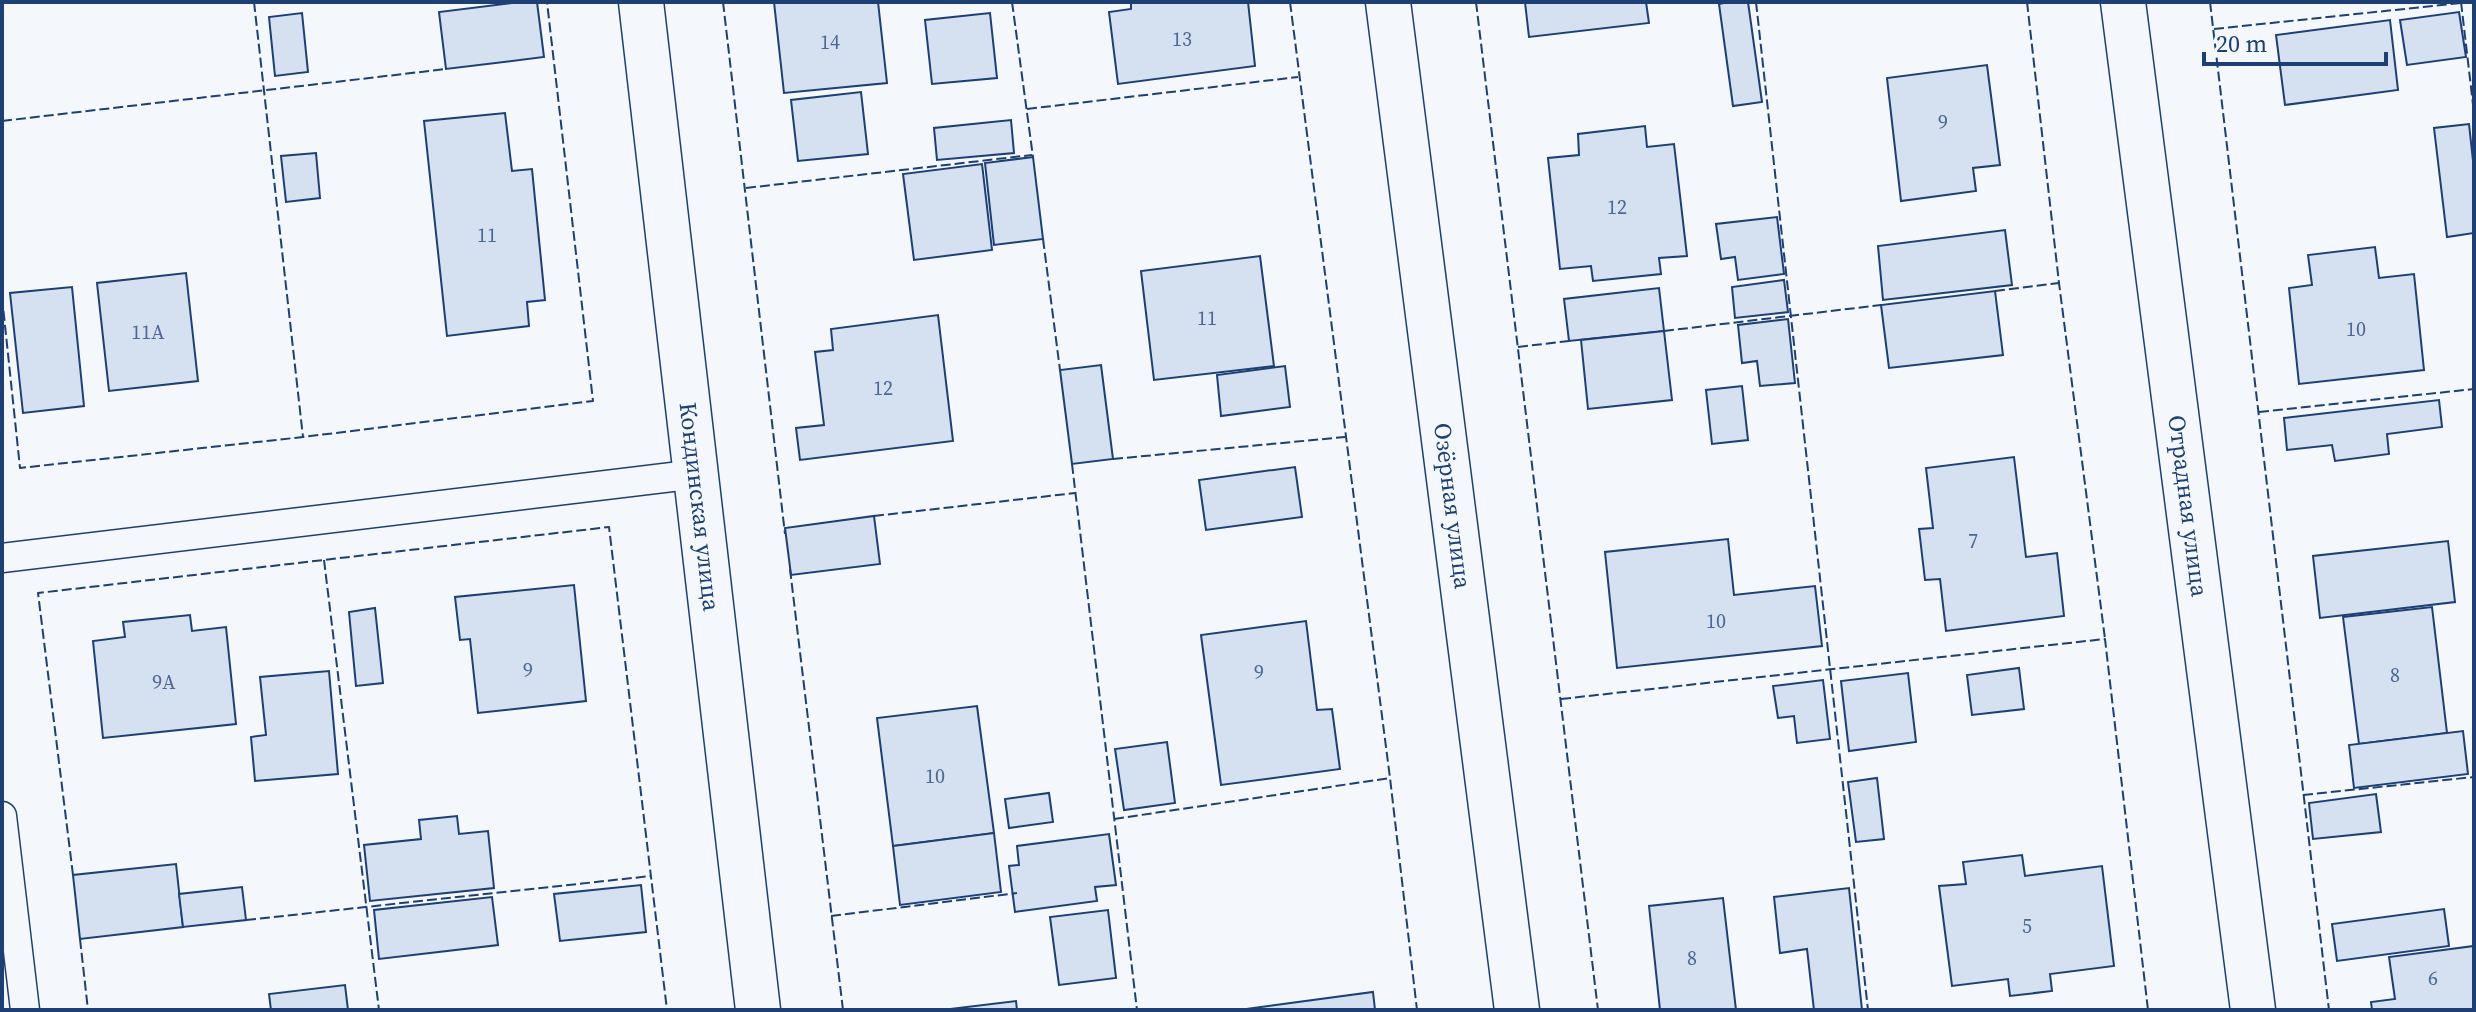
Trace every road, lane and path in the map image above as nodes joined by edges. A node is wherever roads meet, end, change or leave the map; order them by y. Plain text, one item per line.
1 (641, 2) edge
2 (1388, 2) edge
3 (2123, 2) edge
4 (697, 474) junction
5 (2, 558) edge
6 (2, 816) edge
7 (25, 1010) edge
8 (758, 1010) edge
9 (1517, 1010) edge
10 (2253, 1010) edge

1 - 4 street, Кондинская улица
2 - 9 street, Озёрная улица
3 - 10 street, Отрадная улица
4 - 5 lane
4 - 8 street, Кондинская улица
6 - 7 lane

